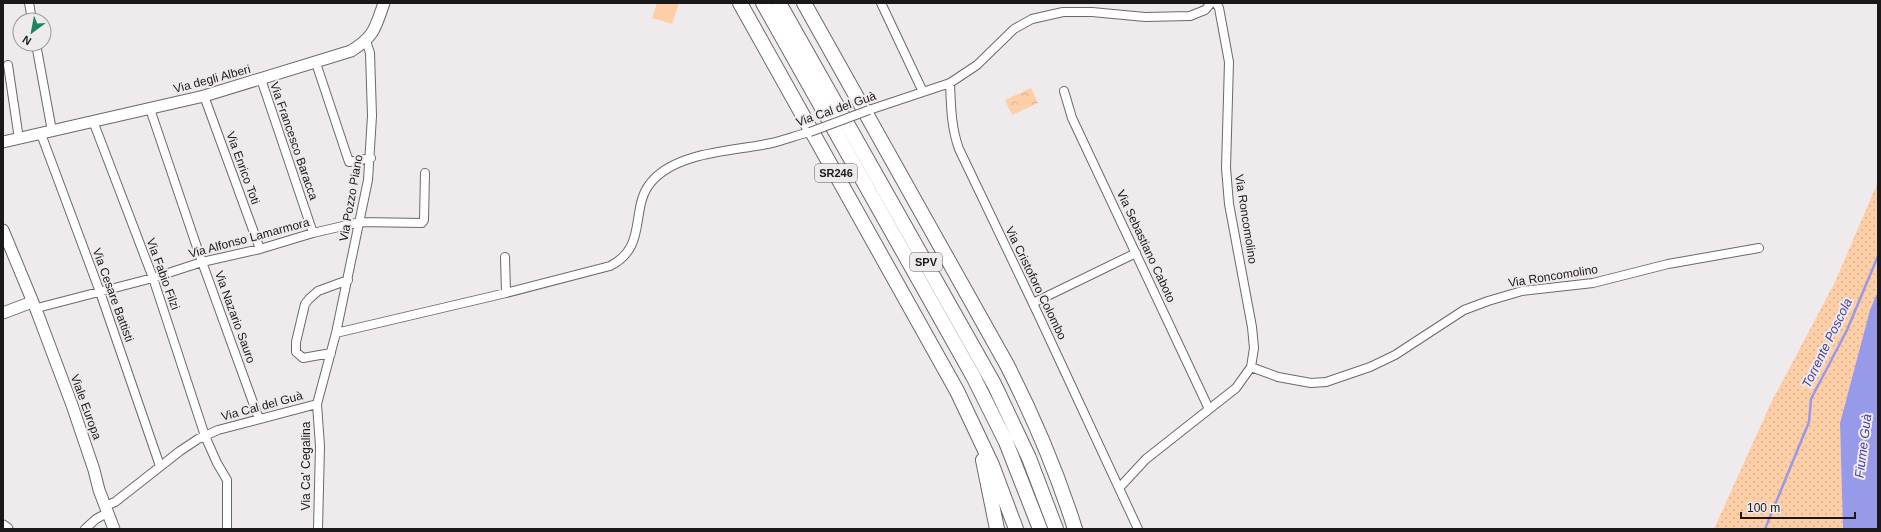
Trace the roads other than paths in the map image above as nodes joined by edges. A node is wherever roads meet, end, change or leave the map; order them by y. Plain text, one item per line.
1 (384, 3) edge
2 (740, 3) edge
3 (763, 3) edge
4 (779, 3) edge
5 (804, 3) edge
6 (881, 3) edge
7 (1212, 3) edge
8 (1216, 3) edge
9 (366, 41) junction
10 (37, 52) edge
11 (316, 63) junction
12 (8, 65) dead end
13 (261, 79) junction
14 (950, 83) junction
15 (1064, 91) dead end
16 (923, 92) junction
17 (204, 96) junction
18 (150, 109) junction
19 (92, 121) junction
20 (52, 131) junction
21 (41, 134) junction
22 (19, 139) junction
23 (3, 142) edge
24 (371, 158) junction
25 (426, 174) dead end
26 (360, 222) junction
27 (3, 230) edge
28 (313, 233) junction
29 (1759, 248) dead end
30 (260, 249) junction
31 (1136, 253) junction
32 (505, 257) dead end
33 (202, 262) junction
34 (153, 278) junction
35 (348, 280) junction
36 (100, 292) junction
37 (506, 293) junction
38 (1033, 303) junction
39 (35, 305) junction
40 (3, 313) edge
41 (336, 333) junction
42 (931, 343) junction
43 (331, 353) junction
44 (1251, 366) junction
45 (317, 404) junction
46 (1028, 407) junction
47 (1209, 409) junction
48 (259, 419) junction
49 (205, 436) junction
50 (160, 466) junction
51 (1120, 487) junction
52 (109, 508) junction
53 (3, 526) edge
54 (7, 529) edge
55 (85, 529) edge
56 (115, 529) edge
57 (227, 529) edge
58 (318, 529) edge
59 (997, 529) edge
60 (1016, 529) edge
61 (1040, 529) edge
62 (1056, 529) edge
63 (1075, 529) edge
64 (1082, 529) edge
65 (1138, 529) edge

1 - 9 street, Via degli Alberi
2 - 42 highway, SR246
3 - 61 highway, SPV
4 - 62 highway, SPV
5 - 46 highway
6 - 16 street
7 - 14 street, Via Cal del Guà
8 - 44 street, Via Roncomolino
9 - 11 street, Via degli Alberi
9 - 24 street, Via Pozzo Piano
10 - 20 street
11 - 13 street, Via degli Alberi
11 - 24 street
12 - 22 street
13 - 17 street, Via degli Alberi
13 - 28 street, Via Francesco Baracca
14 - 16 street, Via Cal del Guà
14 - 38 street, Via Cristoforo Colombo
15 - 31 street, Via Sebastiano Caboto
16 - 37 street, Via Cal del Guà, bridge
17 - 18 street, Via degli Alberi
17 - 30 street, Via Enrico Toti
18 - 19 street, Via degli Alberi
18 - 33 street, Via Nazario Sauro
19 - 20 street, Via degli Alberi
19 - 34 street, Via Fabio Filzi
20 - 21 street, Via degli Alberi
21 - 22 street, Via degli Alberi
21 - 36 street, Via Cesare Battisti
22 - 23 street, Via degli Alberi
24 - 26 street, Via Pozzo Piano
25 - 26 street, Via Alfonso Lamarmora
26 - 28 street, Via Alfonso Lamarmora
26 - 35 street, Via Pozzo Piano
27 - 39 street, Viale Europa
28 - 30 street, Via Alfonso Lamarmora
29 - 44 street, Via Roncomolino
30 - 33 street, Via Alfonso Lamarmora
31 - 38 street
31 - 47 street, Via Sebastiano Caboto
32 - 37 street
33 - 34 street, Via Alfonso Lamarmora
33 - 48 street, Via Nazario Sauro
34 - 36 street, Via Alfonso Lamarmora
34 - 49 street, Via Fabio Filzi
35 - 41 street, Via Pozzo Piano
35 - 43 street
36 - 39 street, Via Alfonso Lamarmora
36 - 50 street, Via Cesare Battisti
37 - 41 street, Via Cal del Guà
38 - 51 street, Via Cristoforo Colombo
39 - 40 street
39 - 52 street, Viale Europa
41 - 43 street, Via Cal del Guà
42 - 59 highway
42 - 60 highway, SR246
43 - 45 street, Via Cal del Guà
44 - 47 street, Via Roncomolino
45 - 48 street, Via Cal del Guà
45 - 58 street, Via Ca' Cegalina
46 - 63 highway
46 - 64 highway
47 - 51 street, Via Roncomolino
48 - 49 street, Via Cal del Guà
49 - 50 street, Via Cal del Guà
49 - 57 street, Via Fabio Filzi
50 - 52 street, Via Cal del Guà
51 - 65 street, Via Cristoforo Colombo
52 - 55 street, Via Cal del Guà
52 - 56 street, Viale Europa
53 - 54 street

